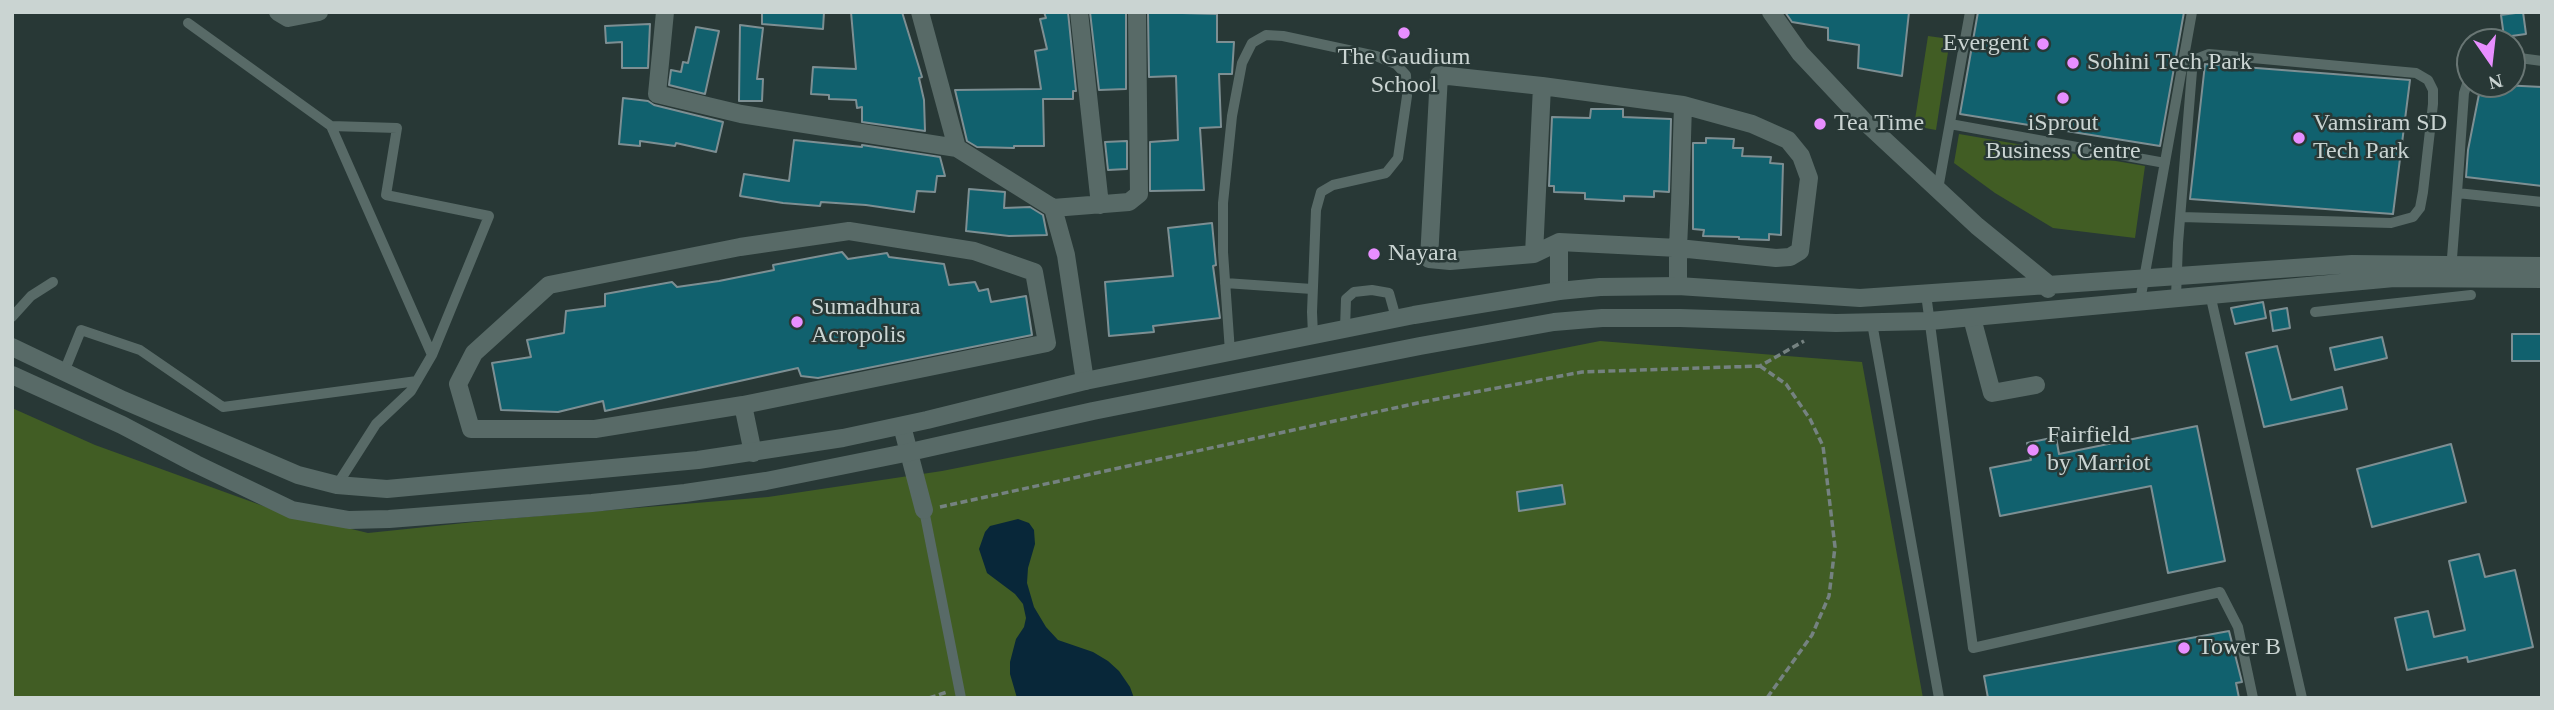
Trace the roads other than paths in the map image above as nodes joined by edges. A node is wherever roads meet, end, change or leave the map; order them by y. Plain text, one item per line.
1 (278, 12) edge
2 (319, 12) edge
3 (665, 12) edge
4 (920, 12) edge
5 (1079, 12) edge
6 (1137, 12) edge
7 (1771, 12) edge
8 (1970, 12) edge
9 (2192, 12) edge
10 (188, 23) dead end
11 (1542, 86) junction
12 (2464, 98) edge
13 (1683, 105) junction
14 (1950, 124) junction
15 (331, 126) junction
16 (957, 148) junction
17 (2165, 163) junction
18 (1938, 190) junction
19 (2457, 193) junction
20 (2542, 202) edge
21 (1100, 205) junction
22 (1054, 208) junction
23 (2181, 217) junction
24 (1559, 242) junction
25 (1678, 248) junction
26 (1534, 254) junction
27 (2542, 266) edge
28 (2451, 272) junction
29 (2177, 276) junction
30 (2144, 278) junction
31 (2542, 279) edge
32 (2380, 280) junction
33 (53, 282) dead end
34 (1225, 283) junction
35 (2048, 284) junction
36 (1678, 286) junction
37 (1312, 289) junction
38 (1559, 291) junction
39 (1926, 294) junction
40 (2210, 294) junction
41 (2471, 295) dead end
42 (2176, 297) junction
43 (2140, 300) junction
44 (2385, 304) junction
45 (2050, 310) junction
46 (2315, 312) dead end
47 (12, 317) edge
48 (1396, 318) junction
49 (1972, 318) junction
50 (1930, 321) junction
51 (1872, 323) junction
52 (1345, 329) junction
53 (1313, 335) junction
54 (12, 347) edge
55 (1230, 352) junction
56 (432, 355) junction
57 (64, 372) junction
58 (12, 375) edge
59 (417, 381) junction
60 (1085, 381) junction
61 (2036, 385) dead end
62 (54, 394) junction
63 (743, 405) junction
64 (902, 425) junction
65 (910, 452) junction
66 (753, 453) junction
67 (337, 485) junction
68 (924, 510) joint
69 (961, 698) edge
70 (1939, 698) edge
71 (2253, 698) edge
72 (2302, 698) edge

1 - 2 main road
3 - 16 main road
4 - 16 main road
5 - 21 main road
6 - 21 main road
7 - 18 main road
8 - 14 lane
9 - 17 lane
10 - 15 lane
11 - 13 main road
11 - 26 main road
11 - 26 main road
12 - 19 lane
13 - 25 main road
13 - 25 main road
14 - 17 lane
14 - 18 lane
15 - 56 lane
15 - 56 lane
16 - 22 main road
17 - 30 lane
18 - 35 main road
19 - 20 lane
19 - 28 lane
21 - 22 main road
22 - 60 main road
23 - 23 lane
23 - 29 lane
24 - 25 main road
24 - 26 main road
24 - 38 main road
25 - 36 main road
27 - 28 main road
28 - 29 main road
28 - 31 main road
28 - 32 main road
29 - 30 main road
29 - 42 lane
30 - 35 main road
30 - 43 lane
32 - 40 main road
32 - 44 lane
33 - 47 lane
34 - 37 lane
34 - 37 lane
34 - 55 lane
35 - 39 main road
35 - 45 main road
36 - 38 main road
36 - 39 main road
37 - 53 lane
38 - 48 main road
39 - 50 lane
40 - 42 main road
40 - 72 lane
41 - 44 lane
42 - 43 main road
43 - 45 main road
44 - 46 lane
45 - 49 main road
48 - 52 main road
48 - 52 lane
49 - 50 main road
49 - 61 main road
50 - 51 main road
50 - 71 lane
51 - 65 main road
51 - 70 lane
52 - 53 main road
53 - 55 main road
54 - 57 main road
55 - 60 main road
56 - 59 lane
57 - 59 lane
57 - 62 main road
57 - 67 main road
58 - 62 main road
59 - 67 lane
60 - 64 main road
62 - 65 main road
63 - 63 main road
63 - 66 main road
64 - 65 main road
64 - 66 main road
65 - 68 main road
66 - 67 main road
68 - 69 lane

